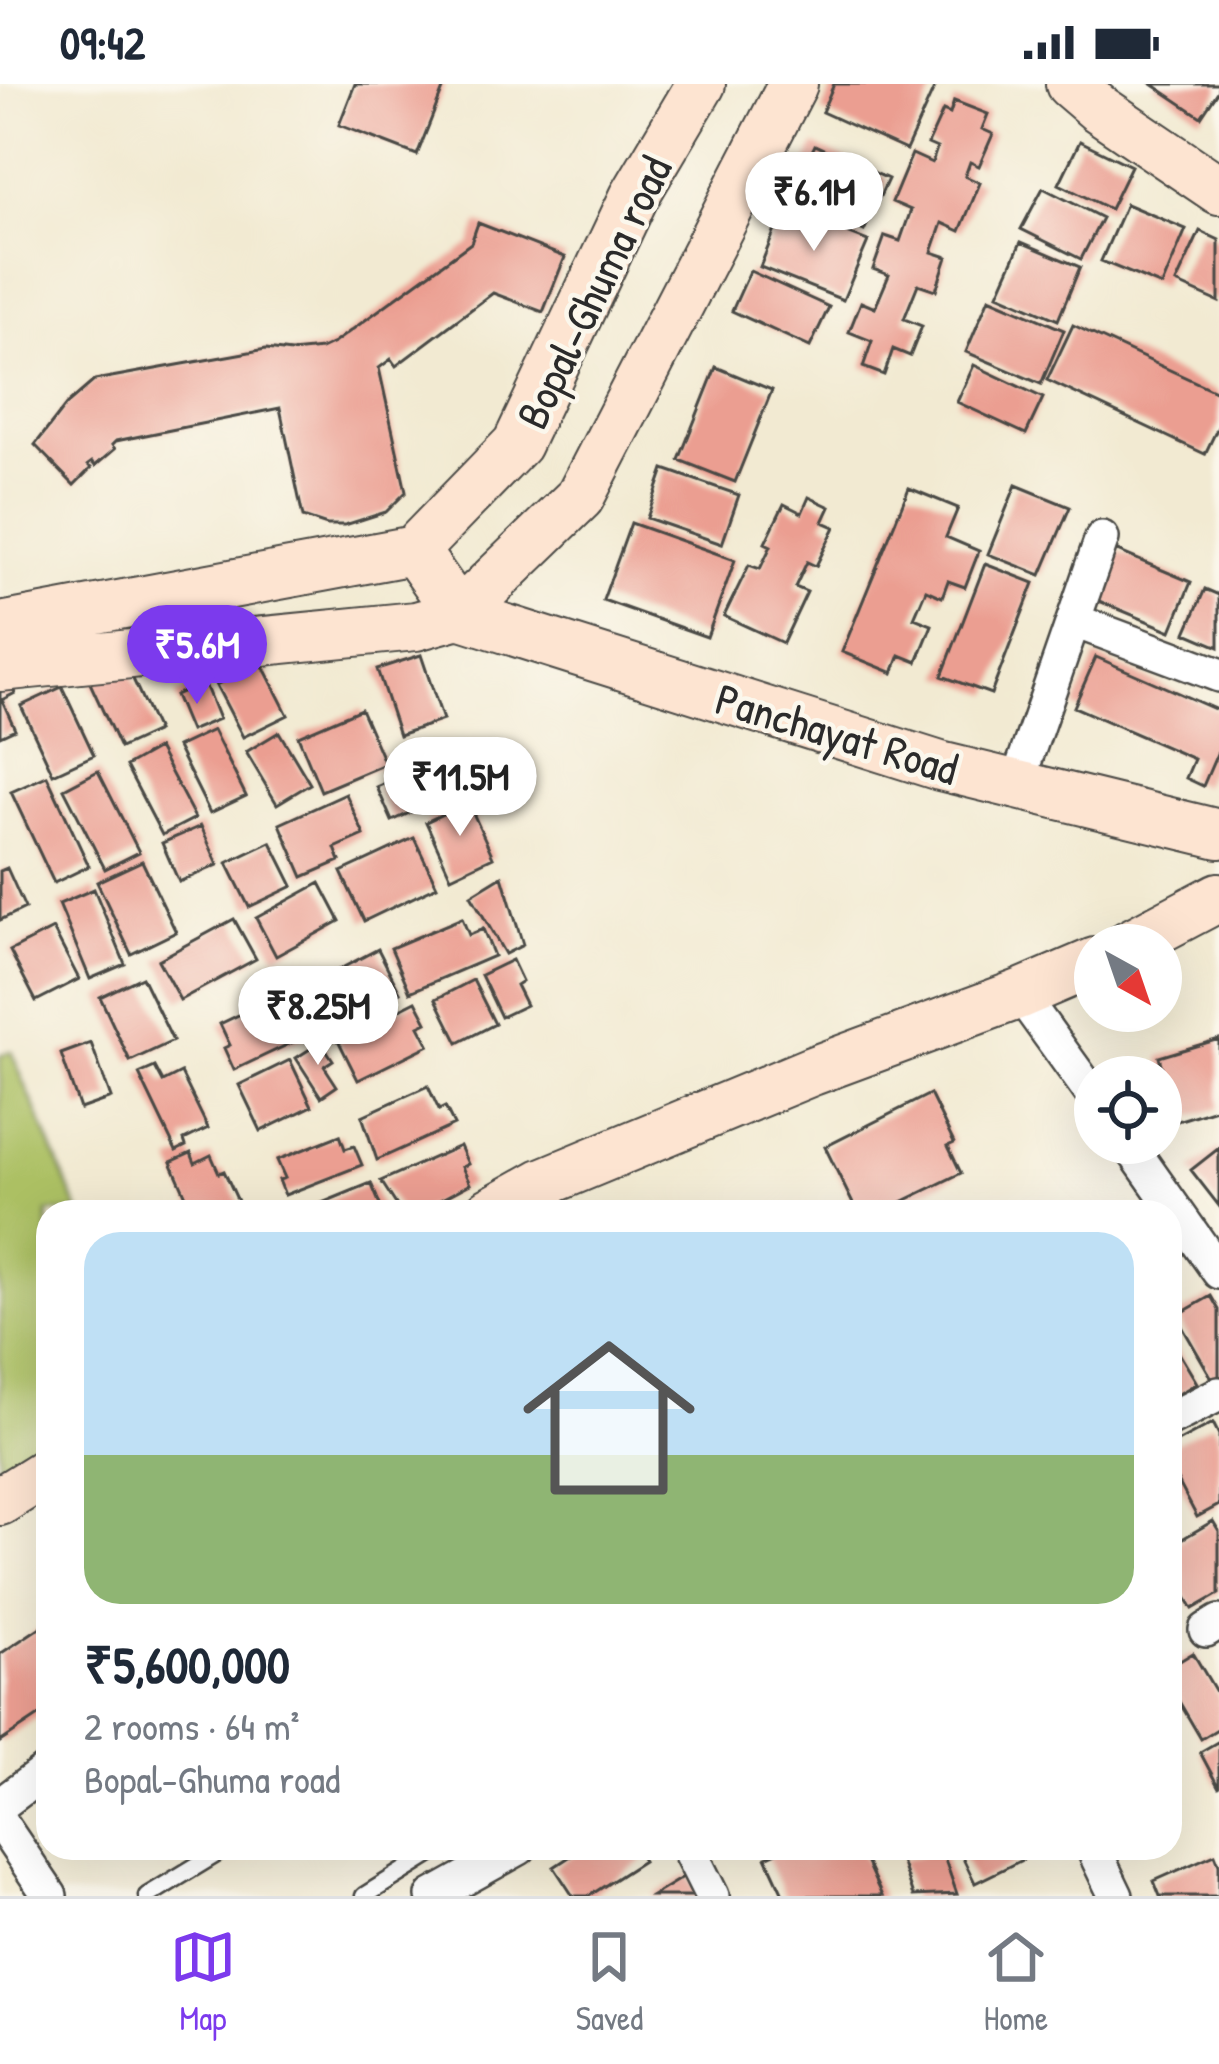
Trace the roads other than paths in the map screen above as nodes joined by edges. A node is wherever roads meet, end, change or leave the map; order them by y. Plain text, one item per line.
1 (701, 84) edge
2 (793, 84) edge
3 (1093, 92) edge
4 (1219, 190) edge
5 (1102, 538) dead end
6 (414, 550) junction
7 (459, 614) junction
8 (1076, 621) junction
9 (0, 627) edge
10 (0, 667) edge
11 (1219, 675) edge
12 (1016, 786) junction
13 (1219, 834) edge
14 (1219, 897) edge
15 (1168, 924) edge
16 (1074, 971) edge
17 (1020, 994) junction
18 (1074, 1069) edge
19 (1143, 1164) edge
20 (512, 1200) edge
21 (1168, 1200) edge
22 (1182, 1220) edge
23 (1219, 1272) edge
24 (1219, 1394) edge
25 (1182, 1413) edge
26 (36, 1478) edge
27 (0, 1501) edge
28 (36, 1778) edge
29 (0, 1804) edge
30 (0, 1822) edge
31 (206, 1860) edge
32 (422, 1860) edge
33 (497, 1860) edge
34 (694, 1860) edge
35 (1100, 1860) edge
36 (50, 1896) edge
37 (147, 1896) edge
38 (364, 1896) edge
39 (434, 1896) edge
40 (712, 1896) edge
41 (1116, 1896) edge

1 - 6 street, Bopal-Ghuma road
2 - 7 street
3 - 4 street
5 - 8 street
6 - 7 street
6 - 9 street
7 - 10 street
7 - 12 street, Panchayat Road
8 - 11 street
8 - 12 street
12 - 13 street, Panchayat Road
14 - 15 street
16 - 17 street
17 - 18 street
17 - 20 street
19 - 21 street
22 - 23 street
24 - 25 street
26 - 27 street
28 - 29 street
30 - 36 street
31 - 37 lane
32 - 38 lane
33 - 39 street
34 - 40 street
35 - 41 street

